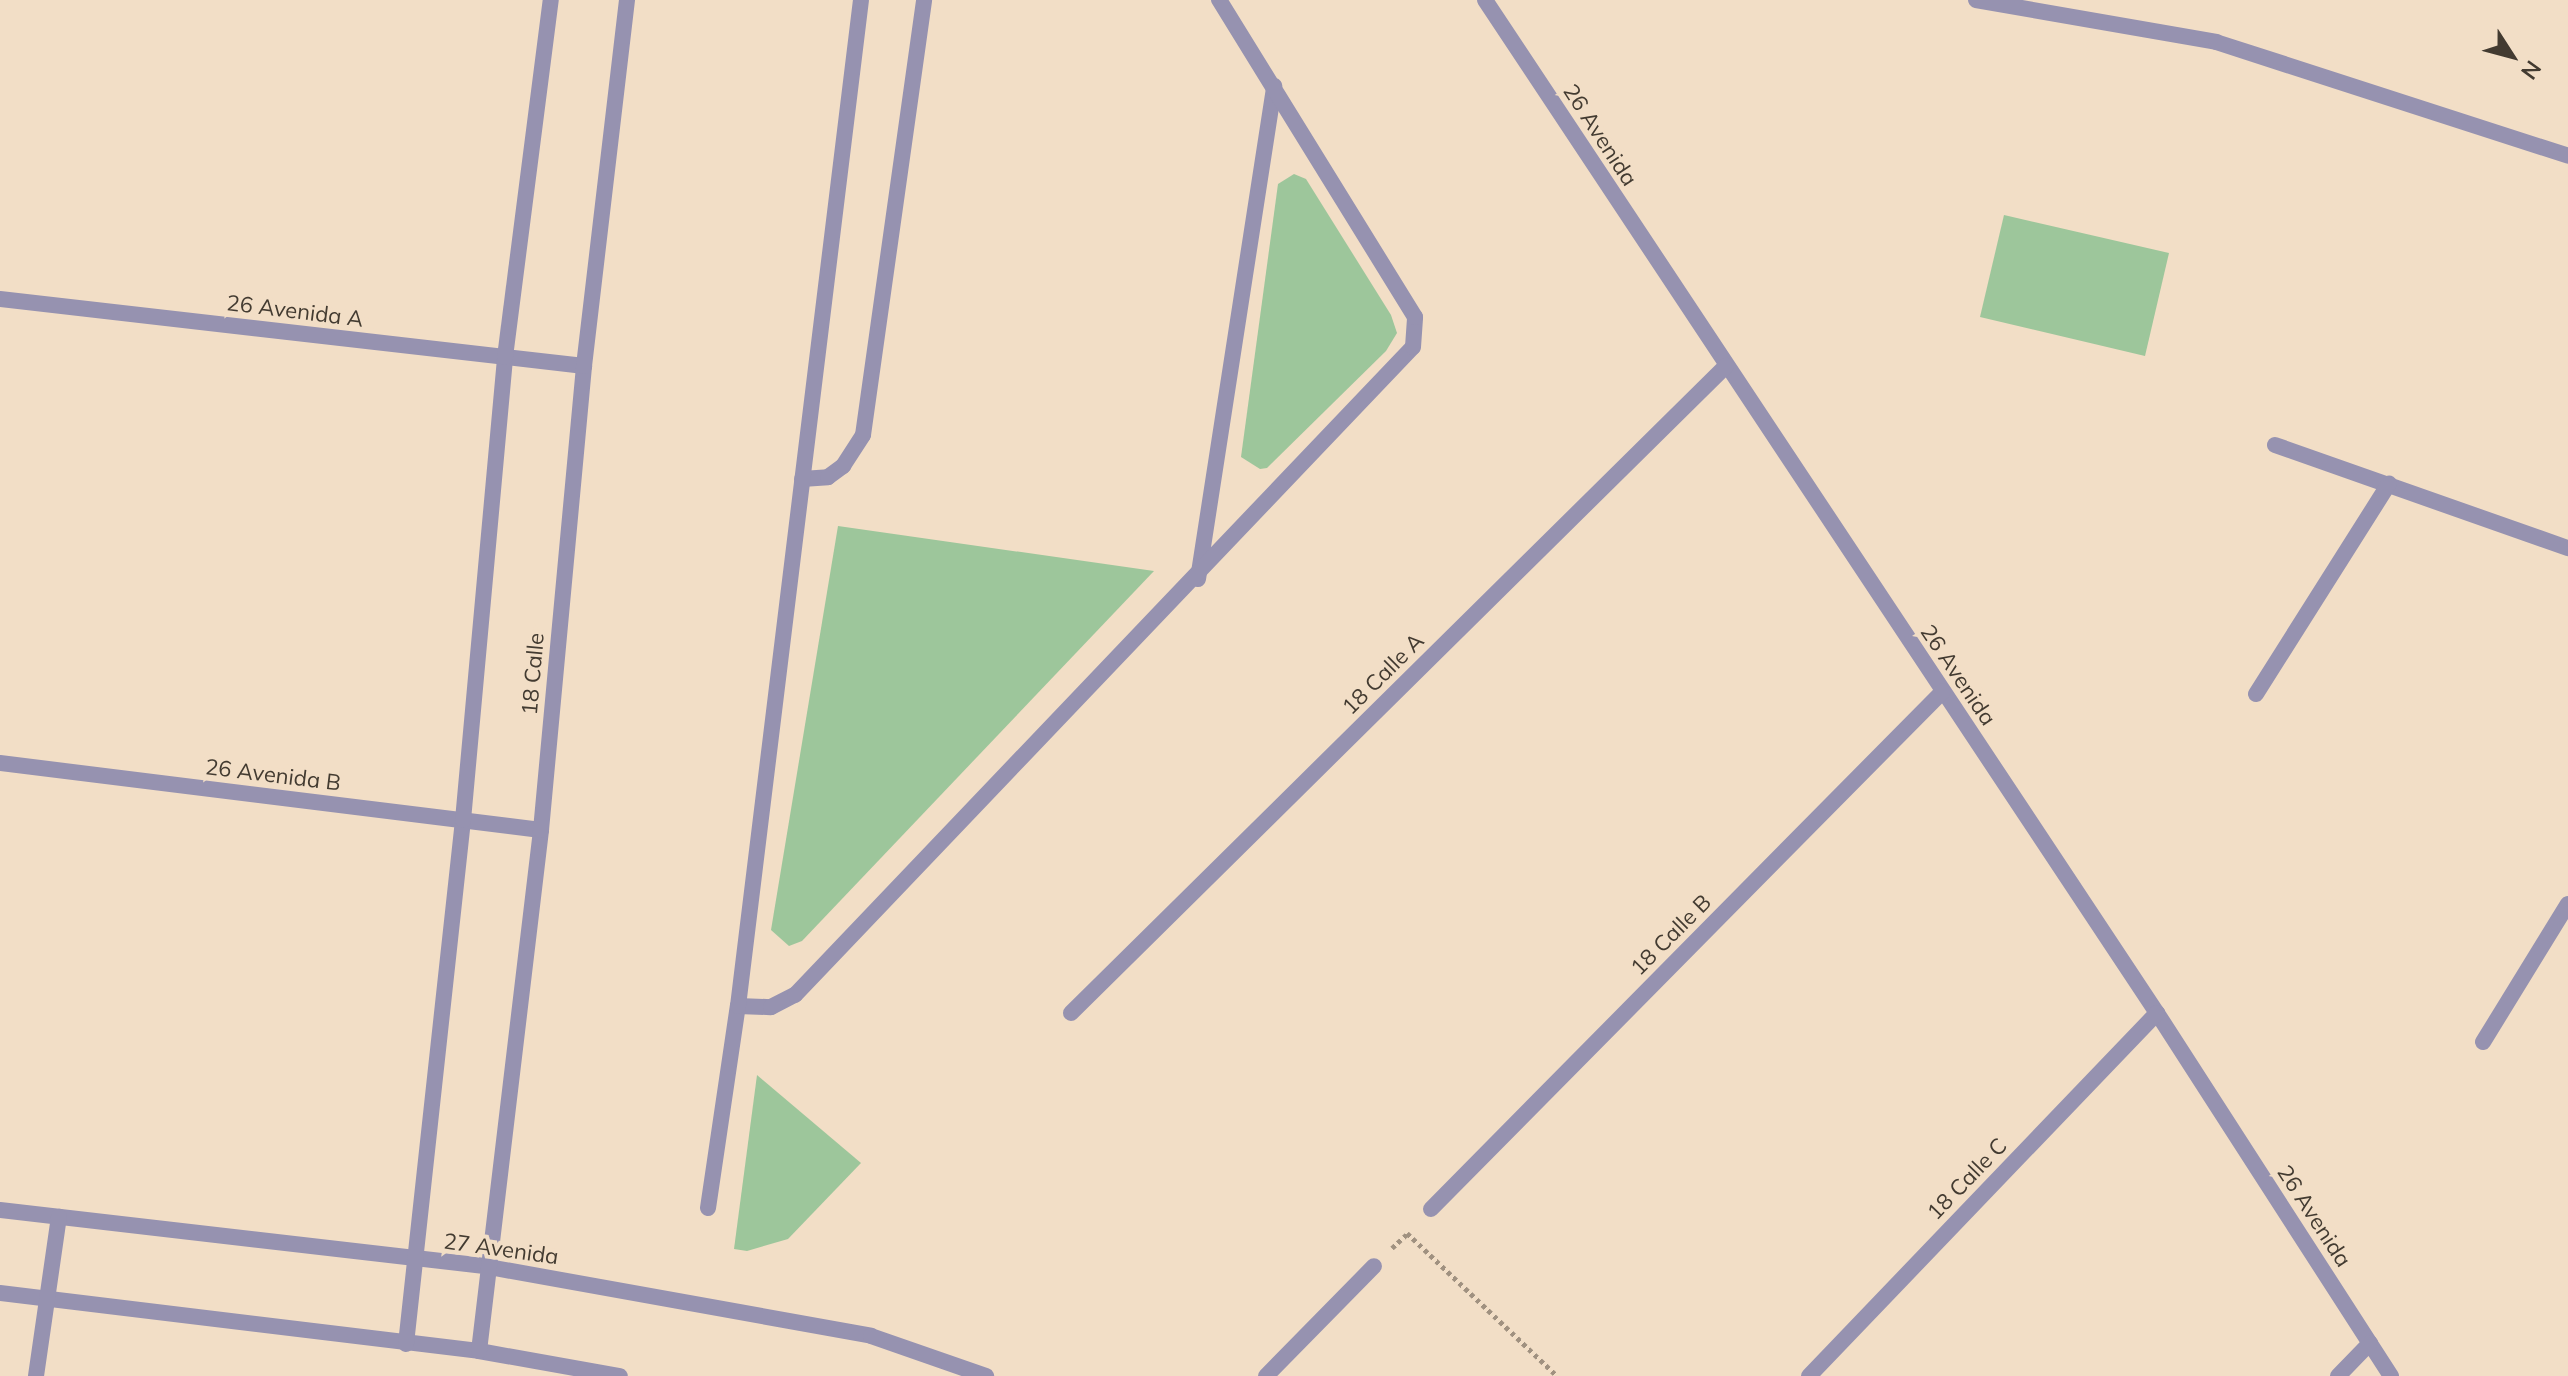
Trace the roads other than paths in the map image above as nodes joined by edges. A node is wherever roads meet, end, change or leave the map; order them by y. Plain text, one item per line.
1 (551, 0) edge
2 (627, 0) edge
3 (861, 0) edge
4 (924, 0) edge
5 (1219, 0) edge
6 (1485, 0) edge
7 (1976, 0) edge
8 (1274, 86) junction
9 (2568, 156) edge
10 (0, 299) edge
11 (505, 357) junction
12 (584, 366) junction
13 (1726, 366) junction
14 (2275, 445) dead end
15 (802, 479) junction
16 (2389, 484) junction
17 (2568, 548) edge
18 (1198, 579) junction
19 (1943, 691) junction
20 (2256, 694) dead end
21 (0, 763) edge
22 (463, 820) junction
23 (541, 830) junction
24 (2568, 904) edge
25 (2561, 932) edge
26 (738, 1006) junction
27 (1071, 1013) dead end
28 (2157, 1013) junction
29 (2483, 1042) dead end
30 (708, 1208) dead end
31 (1431, 1209) road end
32 (0, 1210) edge
33 (59, 1217) junction
34 (415, 1260) junction
35 (1374, 1266) road end
36 (489, 1267) junction
37 (0, 1293) edge
38 (47, 1298) junction
39 (2370, 1343) junction
40 (406, 1344) junction
41 (479, 1351) junction
42 (36, 1376) edge
43 (620, 1376) edge
44 (986, 1376) edge
45 (1266, 1376) edge
46 (1809, 1376) edge
47 (2338, 1376) edge
48 (2391, 1376) edge

1 - 11 street
2 - 12 street, 18 Calle
3 - 15 street
4 - 15 street
5 - 8 street
6 - 13 street, 26 Avenida
7 - 9 street
8 - 18 street
8 - 18 street
10 - 11 street, 26 Avenida A
11 - 12 street, 26 Avenida A
11 - 22 street
12 - 23 street, 18 Calle
13 - 19 street, 26 Avenida
13 - 27 street, 18 Calle A
14 - 16 street
15 - 26 street
16 - 17 street
16 - 20 street
18 - 26 street
19 - 28 street, 26 Avenida
19 - 31 street, 18 Calle B
21 - 22 street, 26 Avenida B
22 - 23 street, 26 Avenida B
22 - 34 street
23 - 36 street, 18 Calle
24 - 25 street
25 - 29 street
26 - 30 street
28 - 39 street, 26 Avenida
28 - 46 street, 18 Calle C
32 - 33 street, 27 Avenida
33 - 34 street, 27 Avenida
33 - 38 street
34 - 36 street, 27 Avenida
34 - 40 street
35 - 45 street
36 - 41 street, 18 Calle
36 - 44 street, 27 Avenida
37 - 38 street
38 - 40 street
38 - 42 street
39 - 47 street
39 - 48 street, 26 Avenida
40 - 41 street
41 - 43 street

